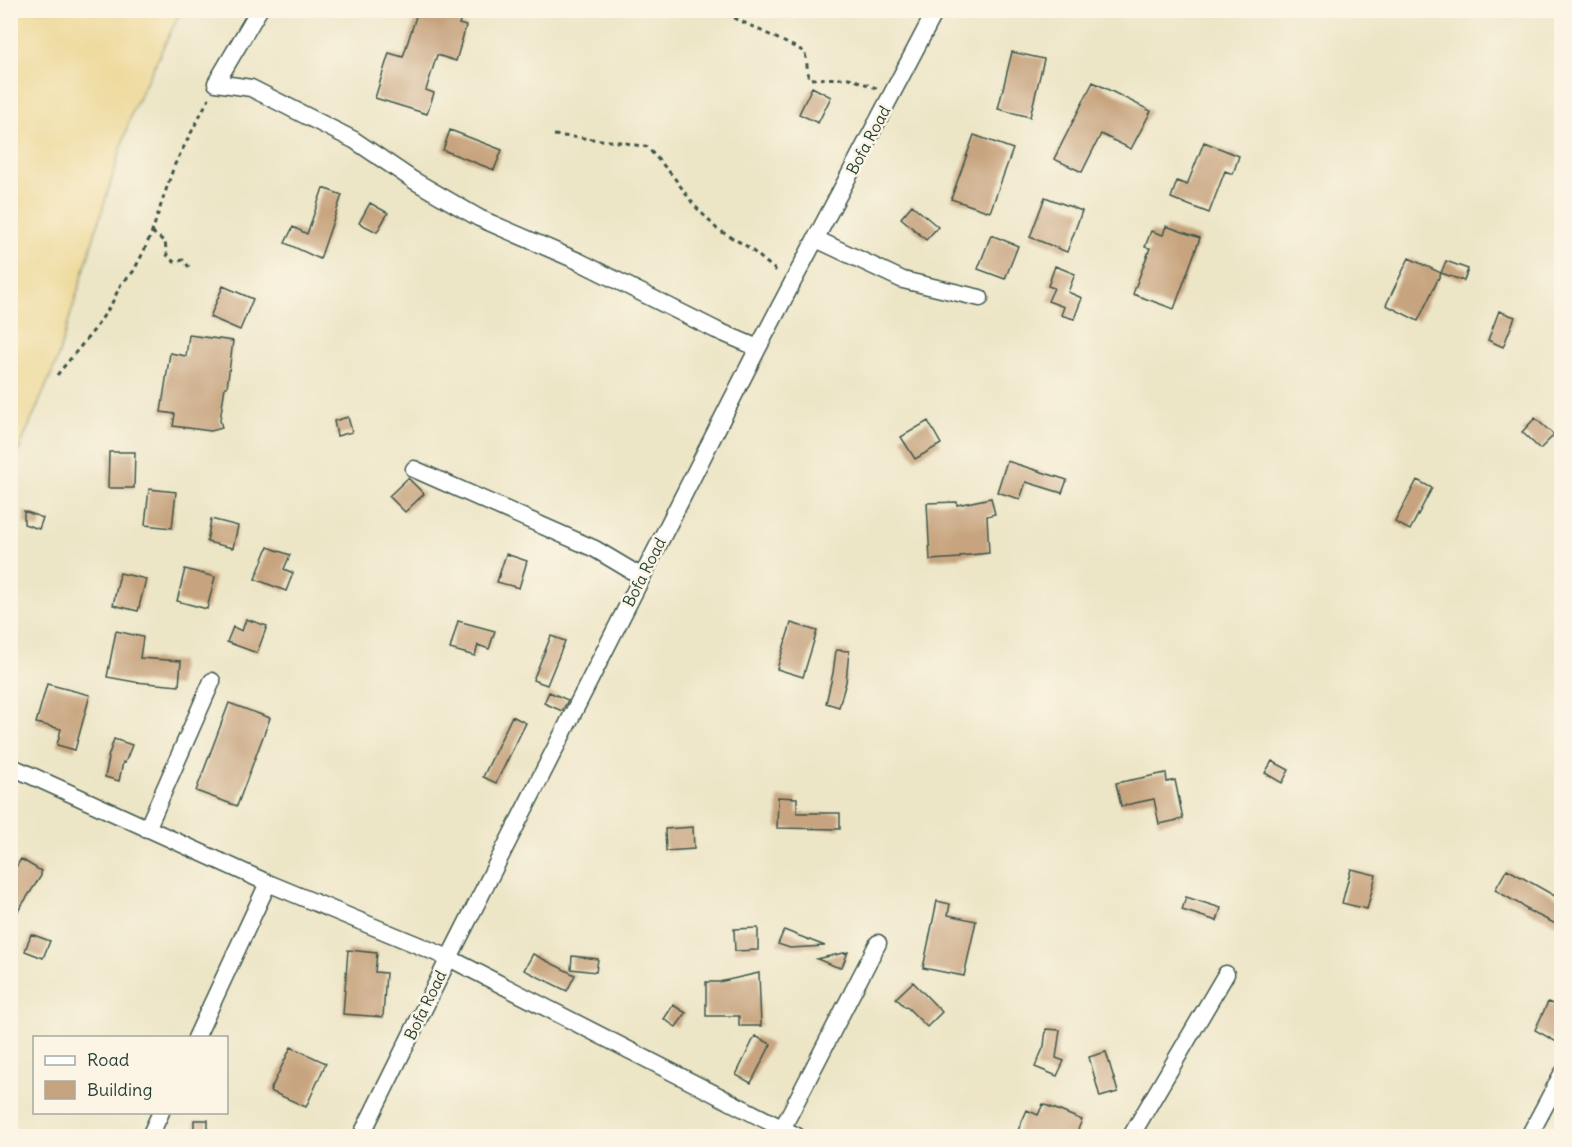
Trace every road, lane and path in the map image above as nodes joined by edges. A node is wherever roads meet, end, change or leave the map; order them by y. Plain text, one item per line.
1 (259, 10) edge
2 (718, 10) edge
3 (936, 10) edge
4 (216, 83) junction
5 (892, 94) junction
6 (554, 135) dead end
7 (152, 232) junction
8 (816, 238) junction
9 (189, 267) dead end
10 (792, 284) junction
11 (980, 298) dead end
12 (758, 348) junction
13 (57, 375) dead end
14 (414, 469) dead end
15 (642, 577) junction
16 (212, 681) dead end
17 (10, 766) edge
18 (147, 829) junction
19 (268, 883) junction
20 (878, 943) dead end
21 (449, 958) junction
22 (1226, 974) dead end
23 (197, 1036) edge
24 (1562, 1074) edge
25 (161, 1114) edge
26 (789, 1133) edge
27 (150, 1137) edge
28 (361, 1137) edge
29 (1131, 1137) edge
30 (1529, 1137) edge

1 - 4 street
2 - 5 path
3 - 5 street, Bofa Road
4 - 7 path
4 - 12 street
5 - 8 street, Bofa Road
6 - 10 path
7 - 9 path
7 - 13 path
8 - 10 street, Bofa Road
8 - 11 street
10 - 12 street, Bofa Road
12 - 15 street, Bofa Road
14 - 15 street
15 - 21 street, Bofa Road
16 - 18 street
17 - 18 street
18 - 19 street
19 - 21 street
19 - 23 street
20 - 26 street
21 - 26 street
21 - 28 street, Bofa Road
22 - 29 street
24 - 30 street
25 - 27 street

